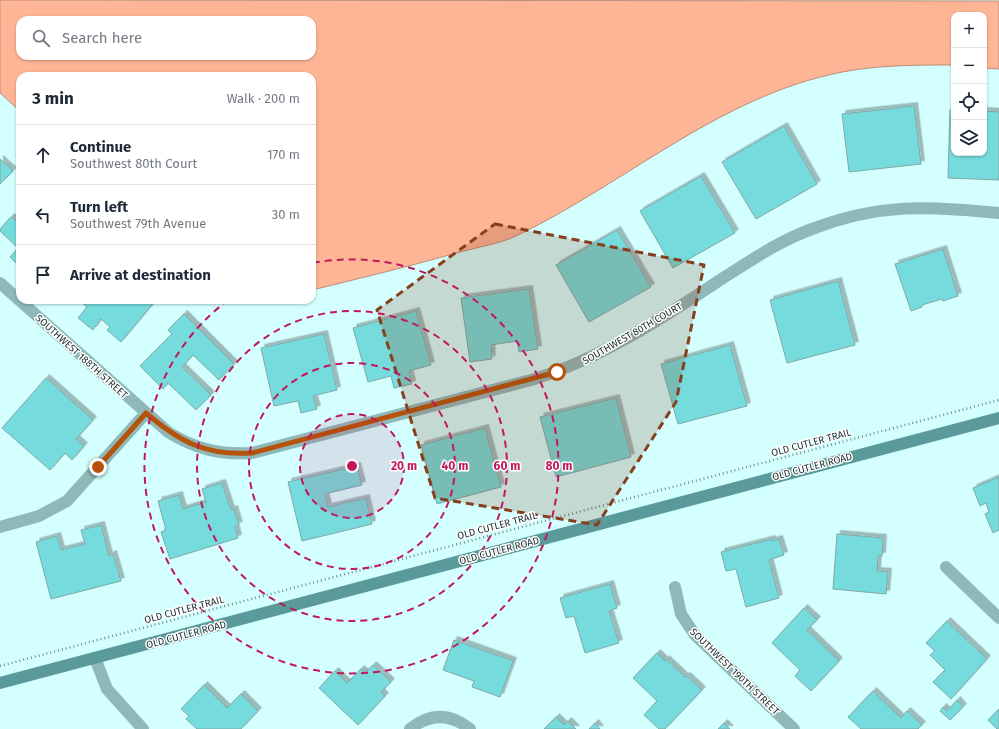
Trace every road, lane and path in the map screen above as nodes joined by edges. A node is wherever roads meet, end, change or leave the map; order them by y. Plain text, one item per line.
1 (999, 213) edge
2 (0, 283) edge
3 (16, 297) edge
4 (24, 304) edge
5 (999, 400) edge
6 (146, 413) junction
7 (999, 418) edge
8 (0, 527) edge
9 (946, 567) dead end
10 (675, 587) dead end
11 (999, 618) edge
12 (95, 658) junction
13 (0, 666) edge
14 (0, 684) edge
15 (144, 729) edge
16 (410, 729) edge
17 (470, 729) edge
18 (794, 729) edge

1 - 6 street, SOUTHWEST 80TH COURT
2 - 3 street, SOUTHWEST 188TH STREET
4 - 6 street, SOUTHWEST 188TH STREET
5 - 13 path, OLD CUTLER TRAIL
6 - 8 street
7 - 12 main road, OLD CUTLER ROAD
9 - 11 street
10 - 18 street, SOUTHWEST 190TH STREET
12 - 14 main road, OLD CUTLER ROAD
12 - 15 street
16 - 17 street

